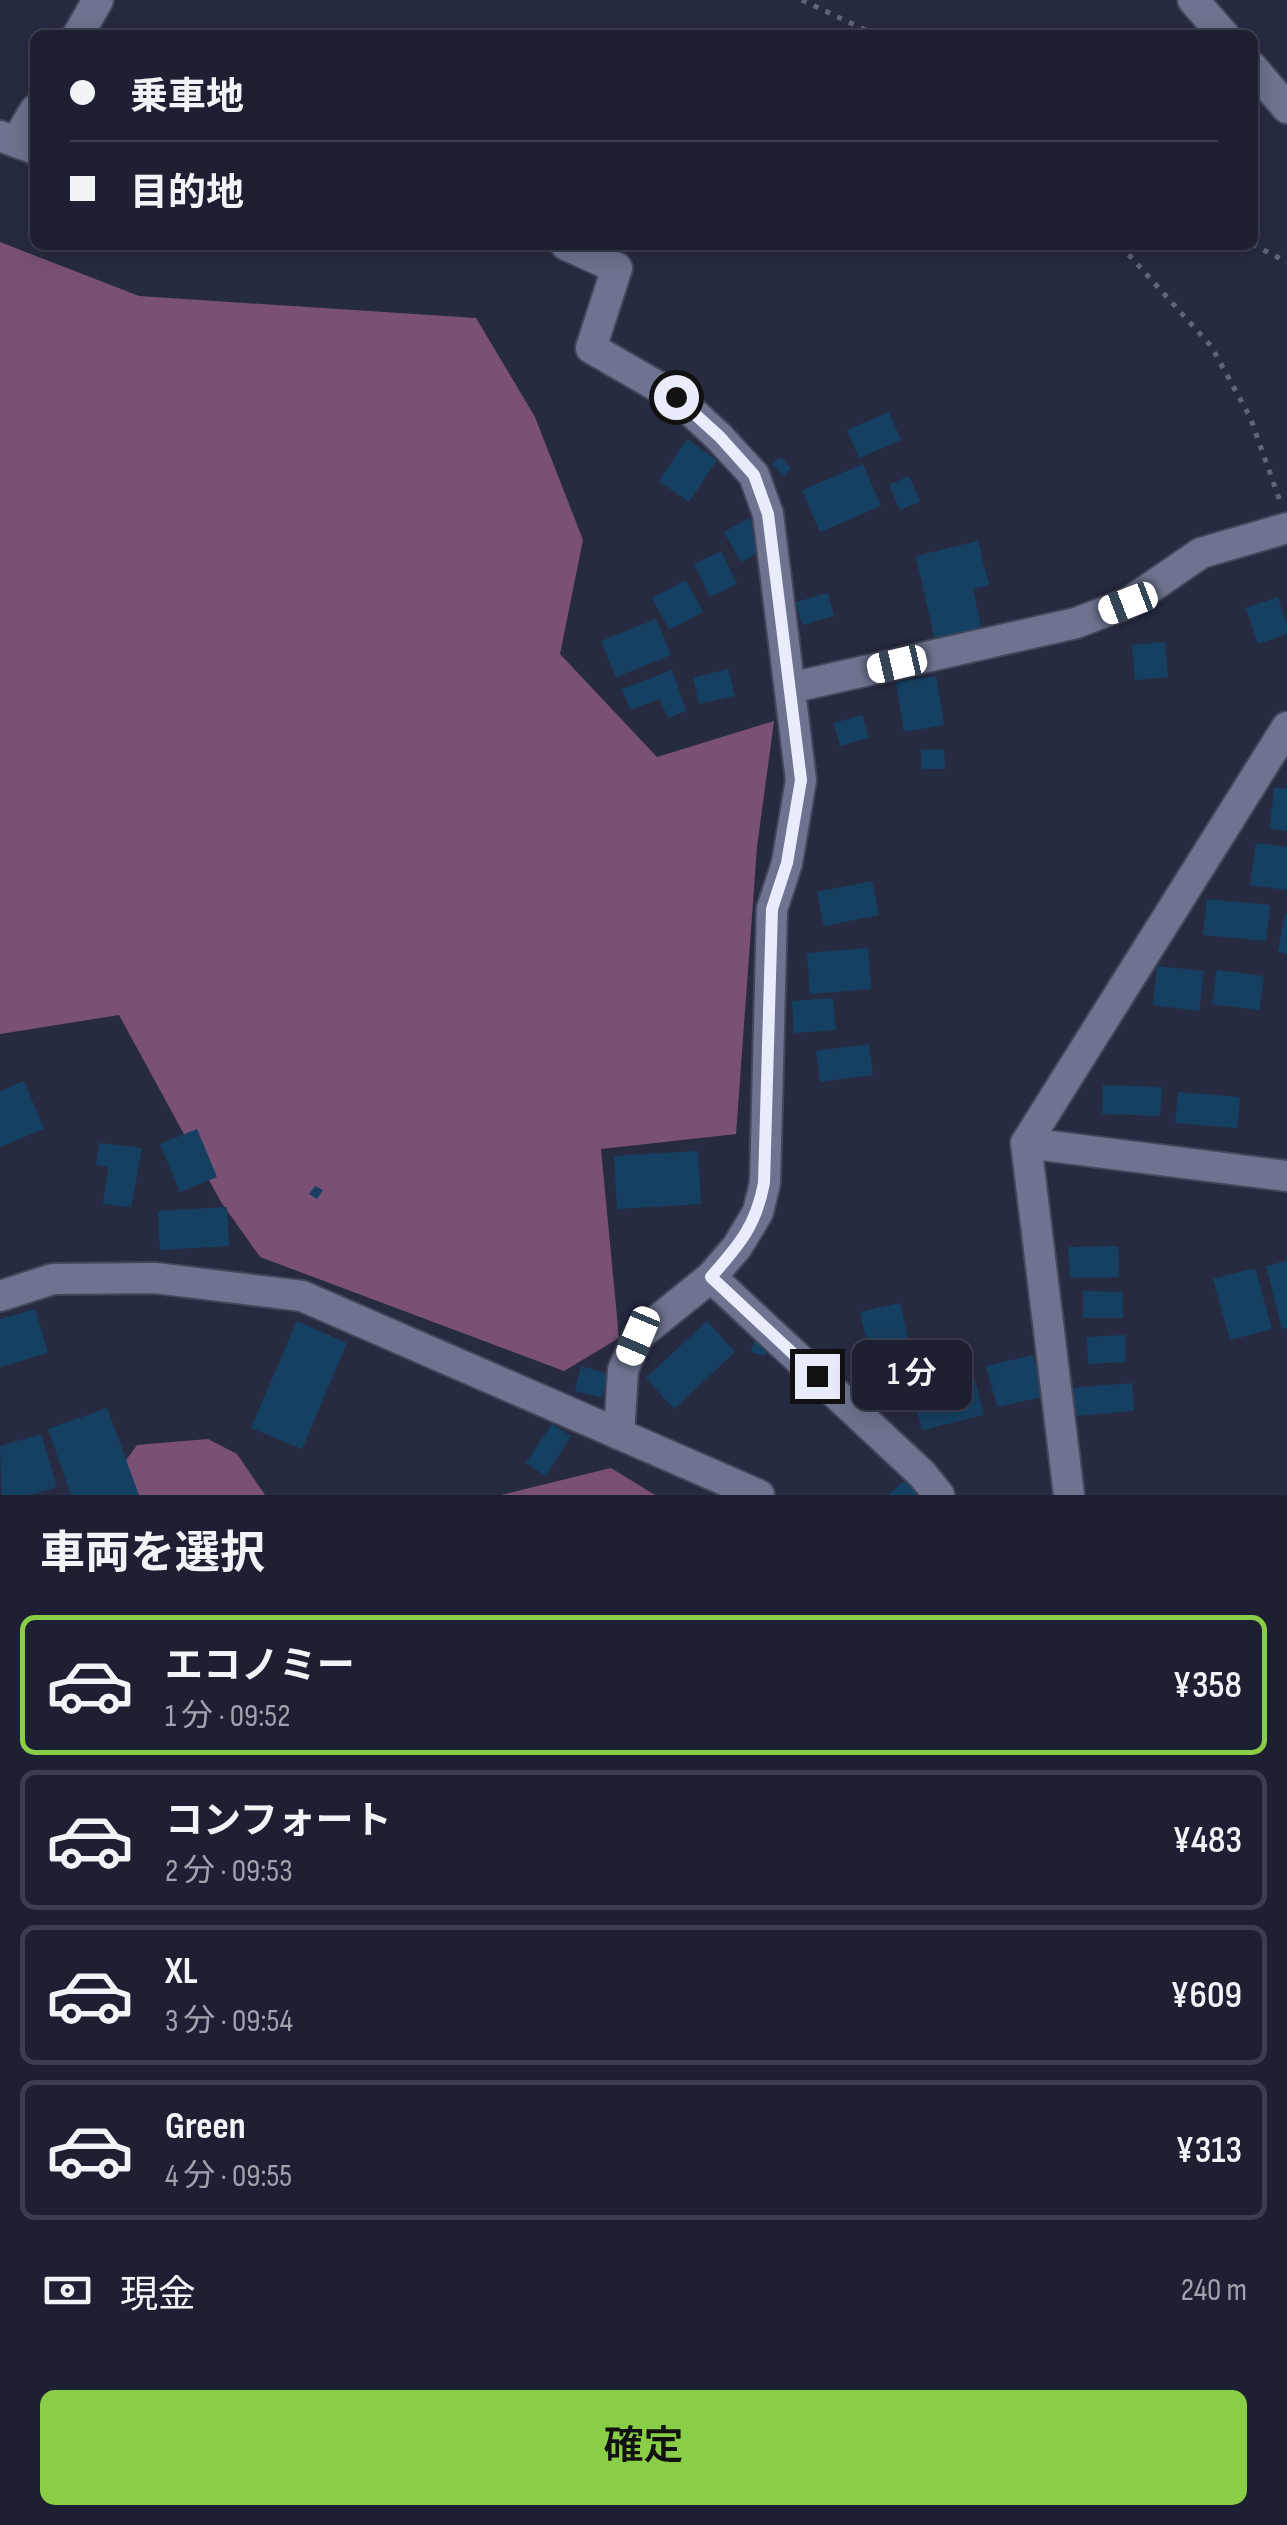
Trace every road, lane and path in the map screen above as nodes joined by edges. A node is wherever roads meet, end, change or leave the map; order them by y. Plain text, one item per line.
1 (98, 0) edge
2 (802, 0) edge
3 (1193, 0) edge
4 (81, 30) edge
5 (865, 30) edge
6 (1220, 30) edge
7 (30, 119) edge
8 (17, 142) edge
9 (1258, 247) edge
10 (577, 250) edge
11 (1125, 250) edge
12 (1287, 262) edge
13 (1284, 515) edge
14 (790, 688) junction
15 (1287, 727) edge
16 (1026, 1143) junction
17 (1287, 1176) edge
18 (711, 1277) junction
19 (0, 1296) edge
20 (618, 1434) junction
21 (759, 1495) edge
22 (939, 1495) edge
23 (1069, 1495) edge

1 - 4 street
2 - 5 path
3 - 6 street
7 - 8 street
9 - 12 path
10 - 14 street
11 - 13 path
13 - 14 street
14 - 18 street
15 - 16 street
16 - 17 street
16 - 23 street
18 - 20 street
18 - 22 street
19 - 20 street
20 - 21 street

